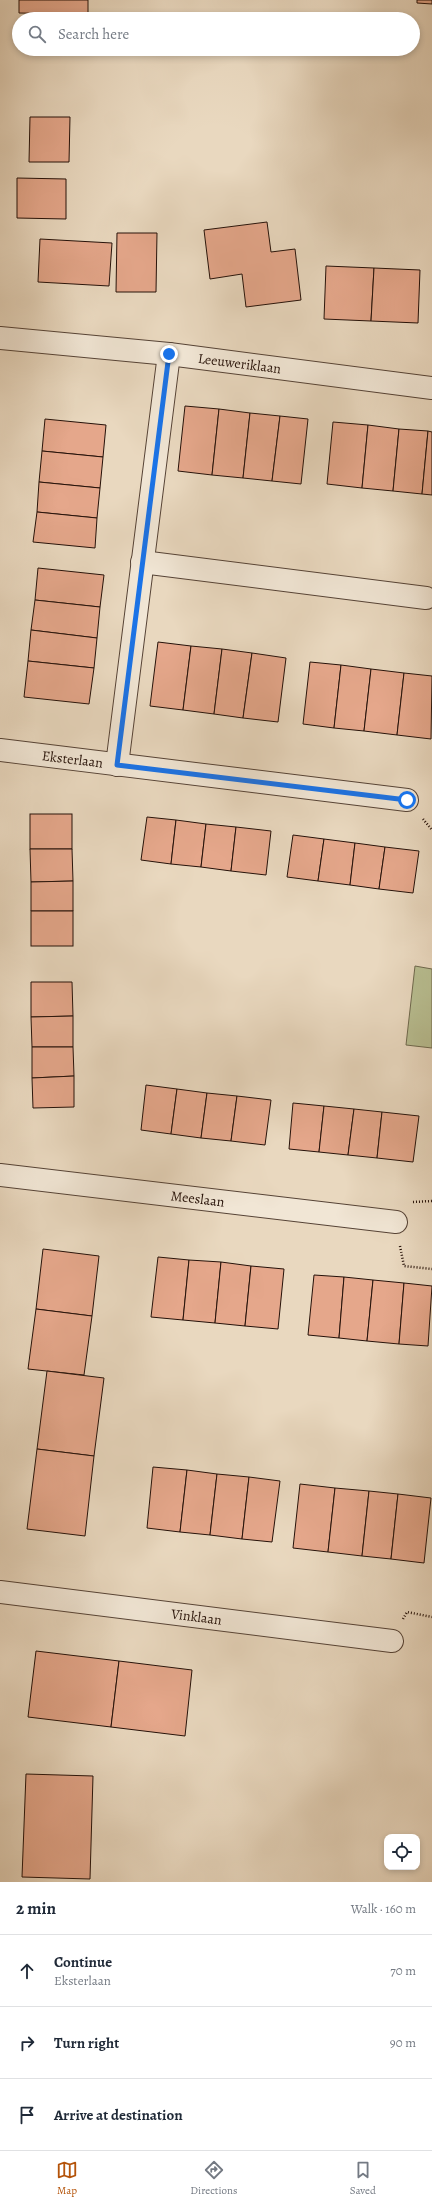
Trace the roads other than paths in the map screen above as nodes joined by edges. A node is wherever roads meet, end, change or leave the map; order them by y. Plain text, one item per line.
1 (0, 338) edge
2 (169, 354) junction
3 (432, 388) edge
4 (142, 562) junction
5 (426, 598) dead end
6 (0, 750) edge
7 (117, 765) junction
8 (407, 800) dead end
9 (0, 1175) edge
10 (396, 1222) road end
11 (0, 1592) edge
12 (392, 1641) dead end

1 - 2 street, Leeuweriklaan
2 - 3 street, Leeuweriklaan
2 - 4 street
4 - 5 street
4 - 7 street
6 - 7 street, Eksterlaan
7 - 8 street, Eksterlaan
9 - 10 street, Meeslaan
11 - 12 street, Vinklaan

